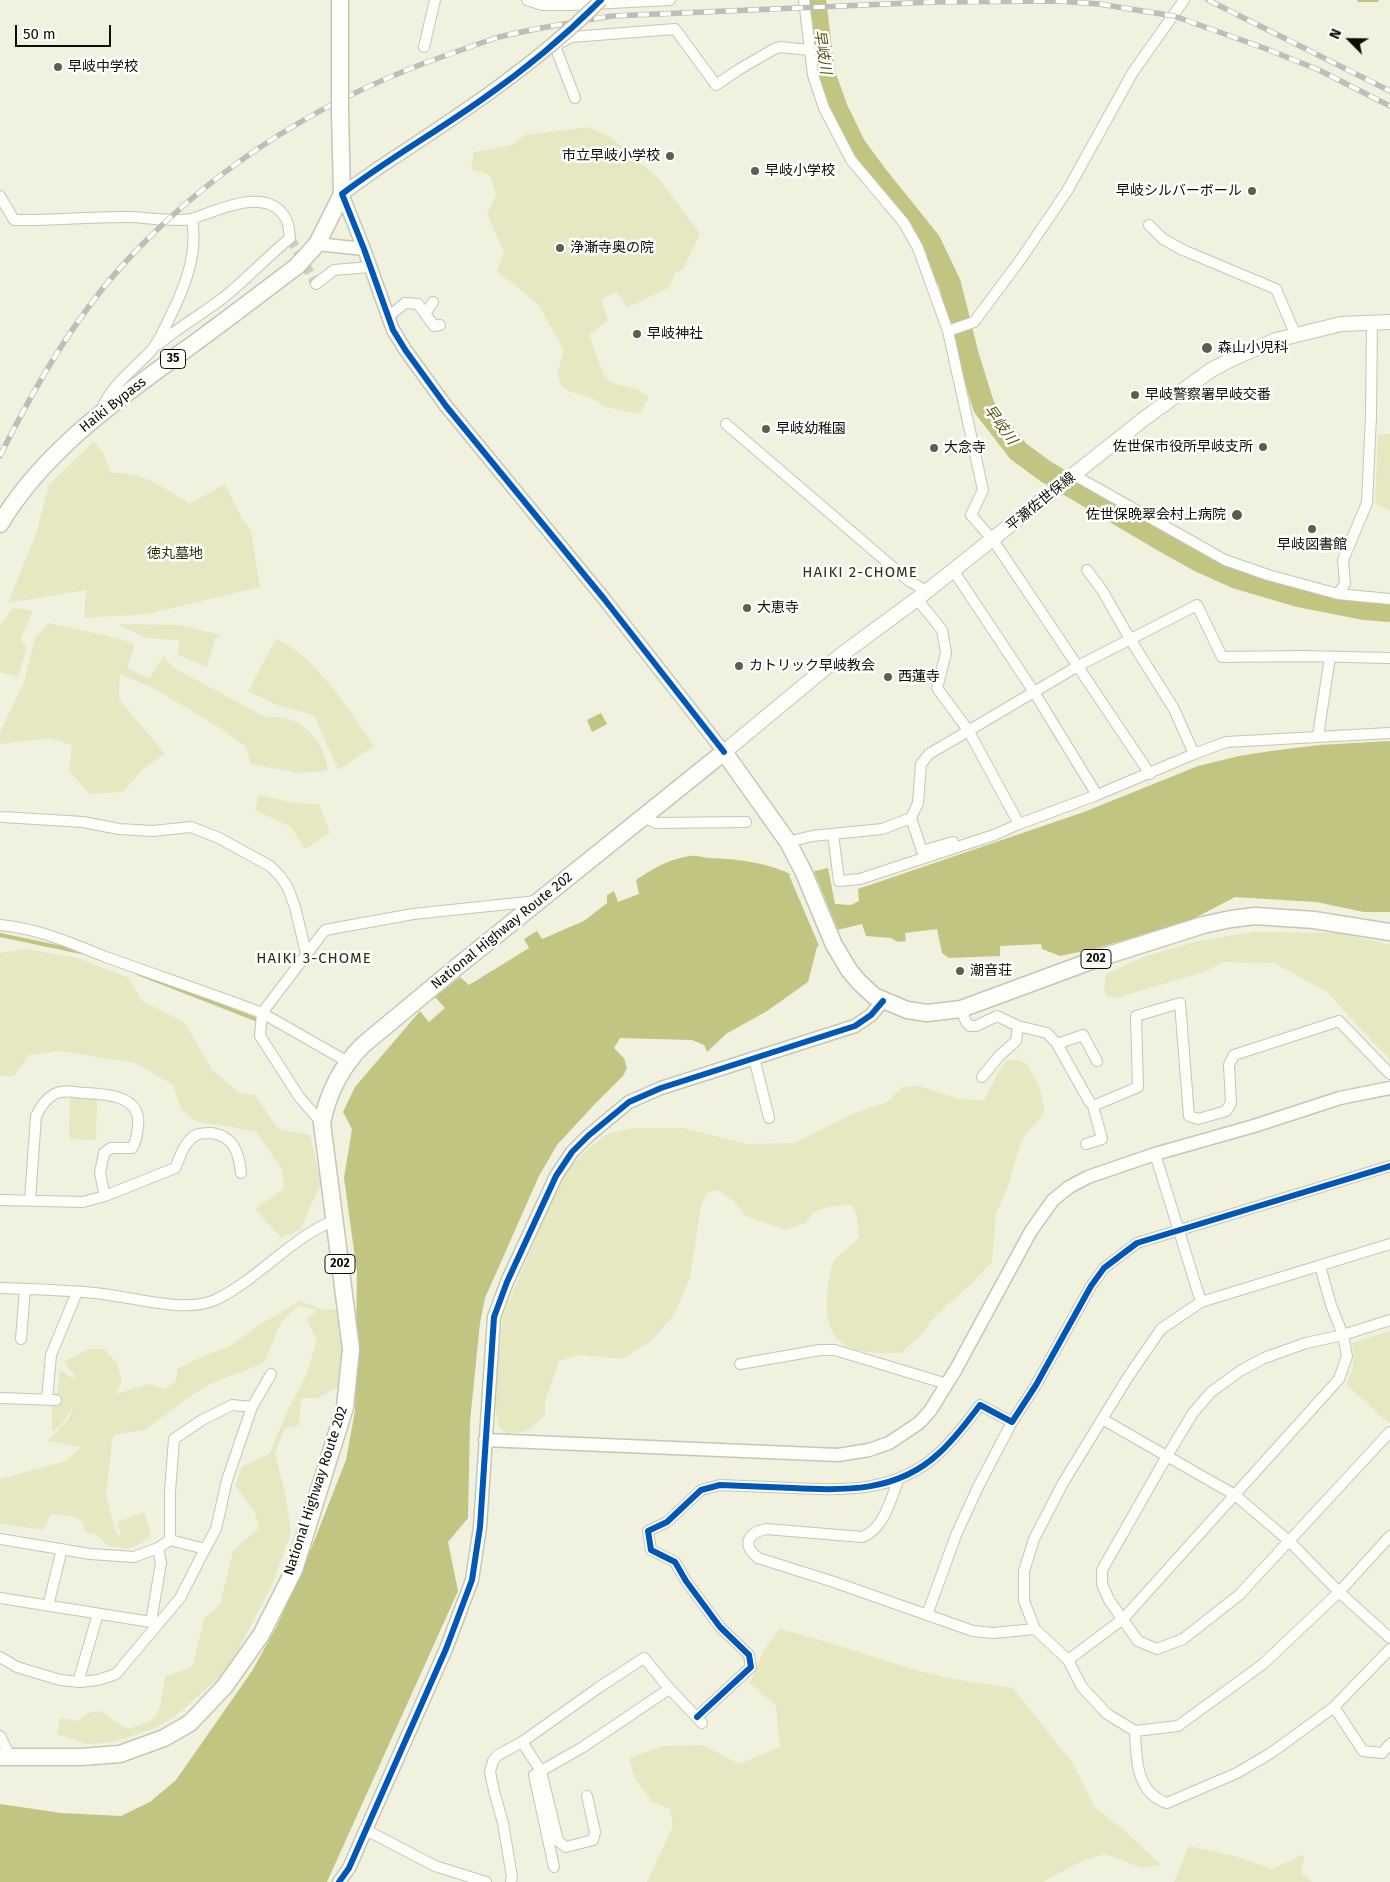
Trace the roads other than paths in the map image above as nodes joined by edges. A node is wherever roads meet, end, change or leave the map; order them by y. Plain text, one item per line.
1 (340, 0) edge
2 (435, 0) edge
3 (527, 0) edge
4 (601, 0) edge
5 (670, 0) edge
6 (804, 0) edge
7 (1184, 0) edge
8 (574, 3) edge
9 (424, 47) dead end
10 (809, 50) junction
11 (575, 98) dead end
12 (342, 194) junction
13 (0, 196) edge
14 (192, 219) junction
15 (1148, 225) dead end
16 (317, 244) junction
17 (364, 249) junction
18 (370, 266) junction
19 (316, 284) dead end
20 (433, 302) dead end
21 (425, 314) junction
22 (388, 317) junction
23 (1372, 322) junction
24 (1390, 322) edge
25 (440, 325) dead end
26 (948, 331) junction
27 (1296, 336) junction
28 (151, 350) junction
29 (99, 415) junction
30 (726, 424) dead end
31 (1074, 475) junction
32 (0, 524) edge
33 (993, 540) junction
34 (953, 570) junction
35 (1087, 570) dead end
36 (1338, 594) junction
37 (922, 595) junction
38 (1390, 599) edge
39 (1130, 639) junction
40 (1330, 657) junction
41 (1390, 658) edge
42 (1078, 666) junction
43 (1034, 692) junction
44 (968, 730) junction
45 (1390, 733) edge
46 (1318, 736) junction
47 (724, 752) junction
48 (1194, 754) junction
49 (1150, 774) junction
50 (1096, 796) junction
51 (3, 817) dead end
52 (644, 817) junction
53 (911, 818) junction
54 (746, 822) dead end
55 (1019, 824) junction
56 (833, 834) junction
57 (788, 842) junction
58 (540, 901) junction
59 (0, 925) edge
60 (1390, 932) edge
61 (306, 952) junction
62 (884, 1001) junction
63 (961, 1009) junction
64 (262, 1013) junction
65 (1018, 1026) junction
66 (1057, 1044) junction
67 (754, 1058) junction
68 (1097, 1061) dead end
69 (348, 1062) junction
70 (1390, 1074) edge
71 (982, 1077) dead end
72 (1390, 1088) edge
73 (1093, 1106) junction
74 (769, 1118) dead end
75 (322, 1122) junction
76 (1086, 1144) dead end
77 (1155, 1154) junction
78 (1390, 1166) edge
79 (241, 1173) dead end
80 (105, 1196) junction
81 (0, 1200) edge
82 (30, 1200) junction
83 (335, 1220) junction
84 (1180, 1231) junction
85 (1390, 1244) edge
86 (1320, 1266) junction
87 (0, 1288) edge
88 (25, 1289) junction
89 (77, 1292) junction
90 (1201, 1302) junction
91 (1390, 1320) edge
92 (1343, 1335) junction
93 (22, 1338) dead end
94 (740, 1364) dead end
95 (271, 1374) dead end
96 (947, 1384) junction
97 (0, 1398) edge
98 (252, 1407) junction
99 (1102, 1419) junction
100 (1012, 1422) junction
101 (1390, 1432) edge
102 (485, 1440) junction
103 (1167, 1456) junction
104 (899, 1478) junction
105 (1235, 1495) junction
106 (1390, 1536) edge
107 (0, 1539) edge
108 (170, 1540) junction
109 (1288, 1540) junction
110 (158, 1548) junction
111 (62, 1549) junction
112 (205, 1550) junction
113 (1339, 1592) junction
114 (0, 1598) edge
115 (48, 1606) junction
116 (98, 1614) junction
117 (927, 1615) junction
118 (1123, 1618) junction
119 (153, 1624) junction
120 (1035, 1629) junction
121 (1390, 1638) edge
122 (1390, 1649) edge
123 (0, 1657) edge
124 (1068, 1660) junction
125 (78, 1682) junction
126 (669, 1689) junction
127 (1334, 1707) junction
128 (1135, 1731) junction
129 (0, 1736) edge
130 (522, 1742) junction
131 (1390, 1744) edge
132 (6, 1757) edge
133 (541, 1771) junction
134 (587, 1796) dead end
135 (366, 1830) junction
136 (554, 1867) dead end
137 (339, 1882) edge
138 (486, 1882) edge
139 (511, 1882) edge

1 - 12 highway, 35, bridge
2 - 9 street
3 - 8 street
4 - 12 street, bridge
5 - 8 street
6 - 10 street
7 - 26 street
10 - 11 street
10 - 26 street
12 - 16 highway, Haiki Bypass / 35
12 - 17 street
13 - 14 street
14 - 28 street
14 - 28 street
15 - 27 street
16 - 17 street
16 - 29 highway, Haiki Bypass / 35
17 - 18 street
18 - 19 street
18 - 22 street
20 - 21 street
21 - 22 street
21 - 25 street
22 - 47 street
23 - 24 main road, 平瀬佐世保線
23 - 27 main road, 平瀬佐世保線
23 - 36 street
26 - 33 street
27 - 31 main road, 平瀬佐世保線
28 - 29 street
29 - 32 highway, Haiki Bypass / 35
30 - 37 street
31 - 33 main road, 平瀬佐世保線
31 - 36 street
33 - 34 main road, 平瀬佐世保線
33 - 42 street
34 - 37 main road, 平瀬佐世保線
34 - 43 street
35 - 39 street
36 - 38 street
37 - 44 street
37 - 47 main road, 平瀬佐世保線
39 - 40 street
39 - 42 street
39 - 48 street
40 - 41 street
40 - 46 street
42 - 43 street
42 - 49 street
43 - 44 street
43 - 50 street
44 - 53 street
44 - 55 street
45 - 46 street
46 - 48 street
47 - 52 highway, National Highway Route 202 / 202
47 - 57 highway, 202
48 - 49 street
49 - 50 street
50 - 55 street
51 - 61 street
52 - 54 street
52 - 58 highway, National Highway Route 202 / 202
53 - 55 street
53 - 56 street
55 - 56 street
56 - 57 street
57 - 62 highway, 202
58 - 61 street
58 - 69 highway, National Highway Route 202 / 202
59 - 64 street
60 - 63 highway, 202
61 - 64 street
62 - 63 highway, 202
62 - 67 street
63 - 65 street
64 - 69 street
64 - 75 street
65 - 66 street
65 - 71 street
66 - 68 street
66 - 73 street
67 - 74 street
67 - 102 street
69 - 75 highway, National Highway Route 202 / 202
70 - 73 street
72 - 77 street
73 - 76 street
75 - 83 highway, National Highway Route 202 / 202
77 - 84 street
77 - 96 street
78 - 84 street
79 - 80 street
80 - 82 street
80 - 82 street
81 - 82 street
83 - 89 street
83 - 132 highway, National Highway Route 202 / 202
84 - 90 street
84 - 100 street
85 - 86 street
86 - 90 street
86 - 92 street
87 - 88 street
88 - 89 street
88 - 93 street
89 - 97 street
90 - 99 street
91 - 92 street
92 - 103 street
92 - 105 street
94 - 96 street
95 - 98 street
96 - 102 street
98 - 108 street
98 - 112 street
99 - 103 street
99 - 120 street
100 - 104 street
100 - 117 street
101 - 109 street
102 - 135 street
103 - 105 street
103 - 118 street
104 - 117 street
104 - 126 street
105 - 109 street
105 - 118 street
106 - 113 street
107 - 111 street
108 - 110 street
108 - 112 street
109 - 113 street
109 - 118 street
110 - 111 street
110 - 119 street
111 - 115 street
112 - 119 street
113 - 121 street
113 - 128 street
114 - 115 street
115 - 116 street
116 - 119 street
116 - 125 street
117 - 120 street
118 - 124 street
119 - 125 street
120 - 124 street
122 - 127 street
123 - 125 street
124 - 128 street
126 - 130 street
126 - 133 street
127 - 128 street
127 - 131 street
129 - 132 street
130 - 133 street
130 - 139 street
133 - 134 street
133 - 136 street
135 - 137 street
135 - 138 street

